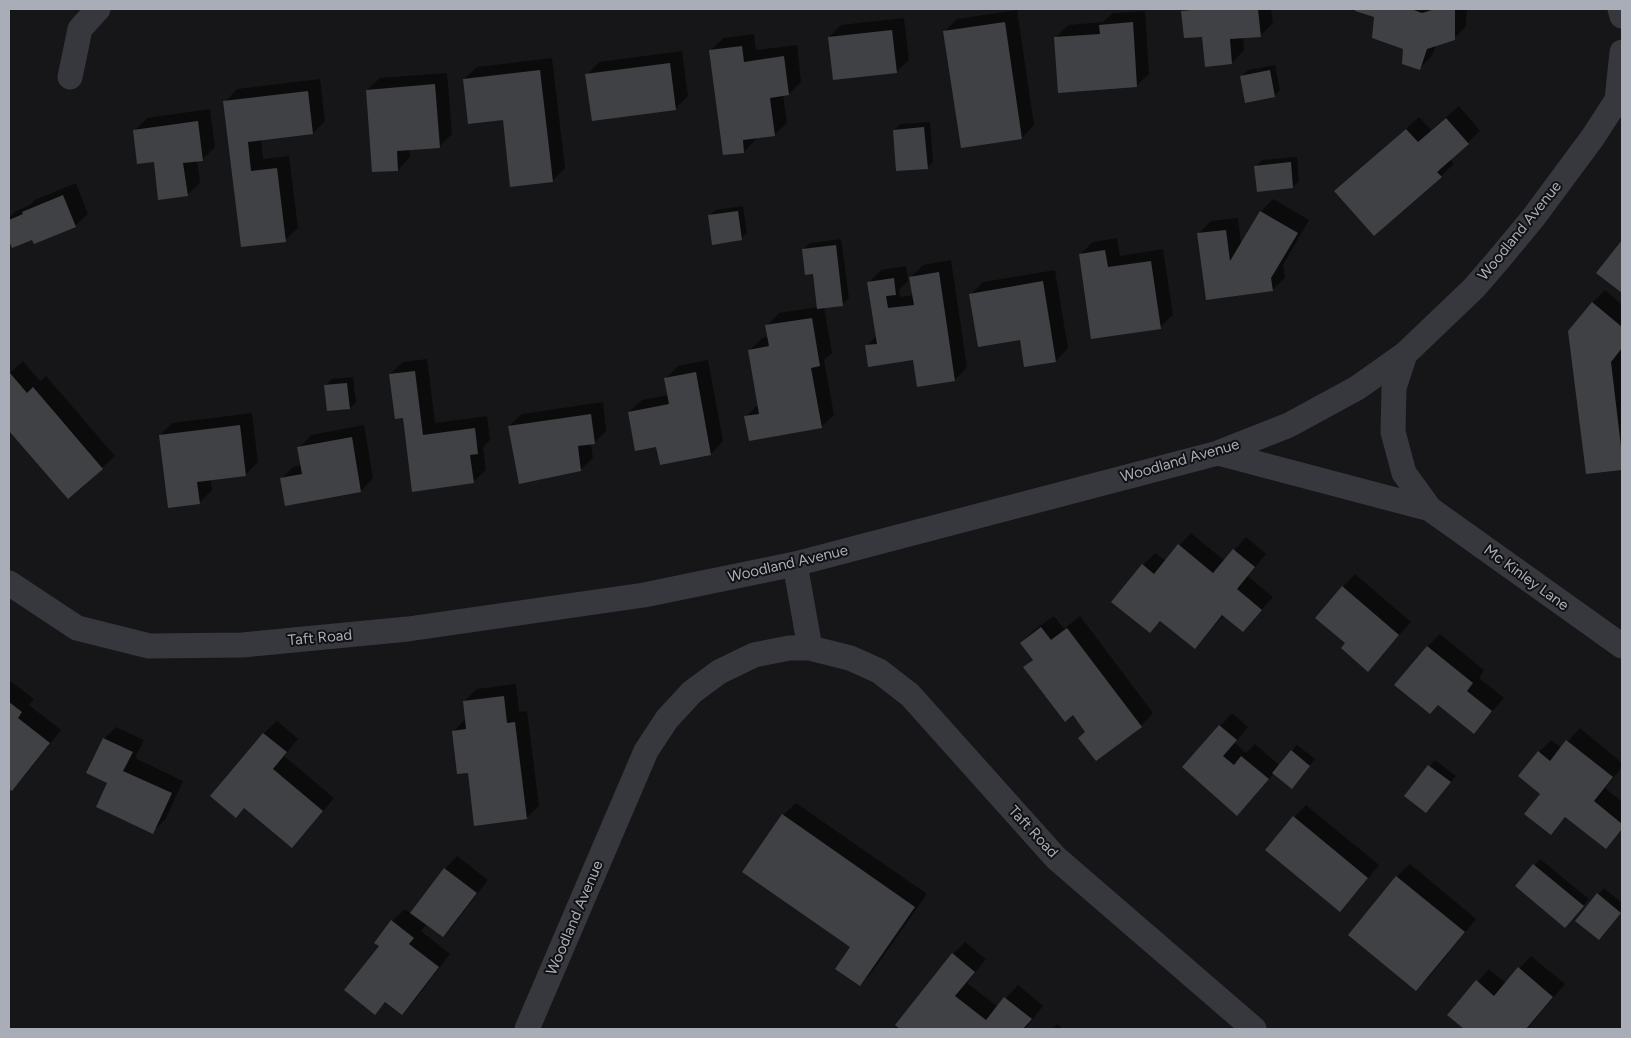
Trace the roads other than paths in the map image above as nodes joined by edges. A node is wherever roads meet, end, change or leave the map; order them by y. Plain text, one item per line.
1 (98, 9) edge
2 (1620, 9) edge
3 (1622, 16) edge
4 (1622, 52) edge
5 (70, 77) dead end
6 (1620, 99) edge
7 (1404, 354) junction
8 (1218, 453) junction
9 (1430, 509) junction
10 (795, 564) junction
11 (9, 584) edge
12 (644, 595) joint
13 (1622, 646) edge
14 (810, 648) junction
15 (646, 751) joint
16 (527, 1029) edge
17 (1254, 1029) edge

1 - 5 street
2 - 3 street
4 - 6 street, Woodland Avenue
6 - 7 street, Woodland Avenue
7 - 8 street, Woodland Avenue
7 - 9 street, Mc Kinley Lane
8 - 9 street, Mc Kinley Lane
8 - 10 street, Woodland Avenue
9 - 13 street, Mc Kinley Lane
10 - 12 street, Woodland Avenue
10 - 14 street
11 - 12 street, Taft Road
14 - 15 street, Taft Road
14 - 17 street, Taft Road
15 - 16 street, Woodland Avenue

